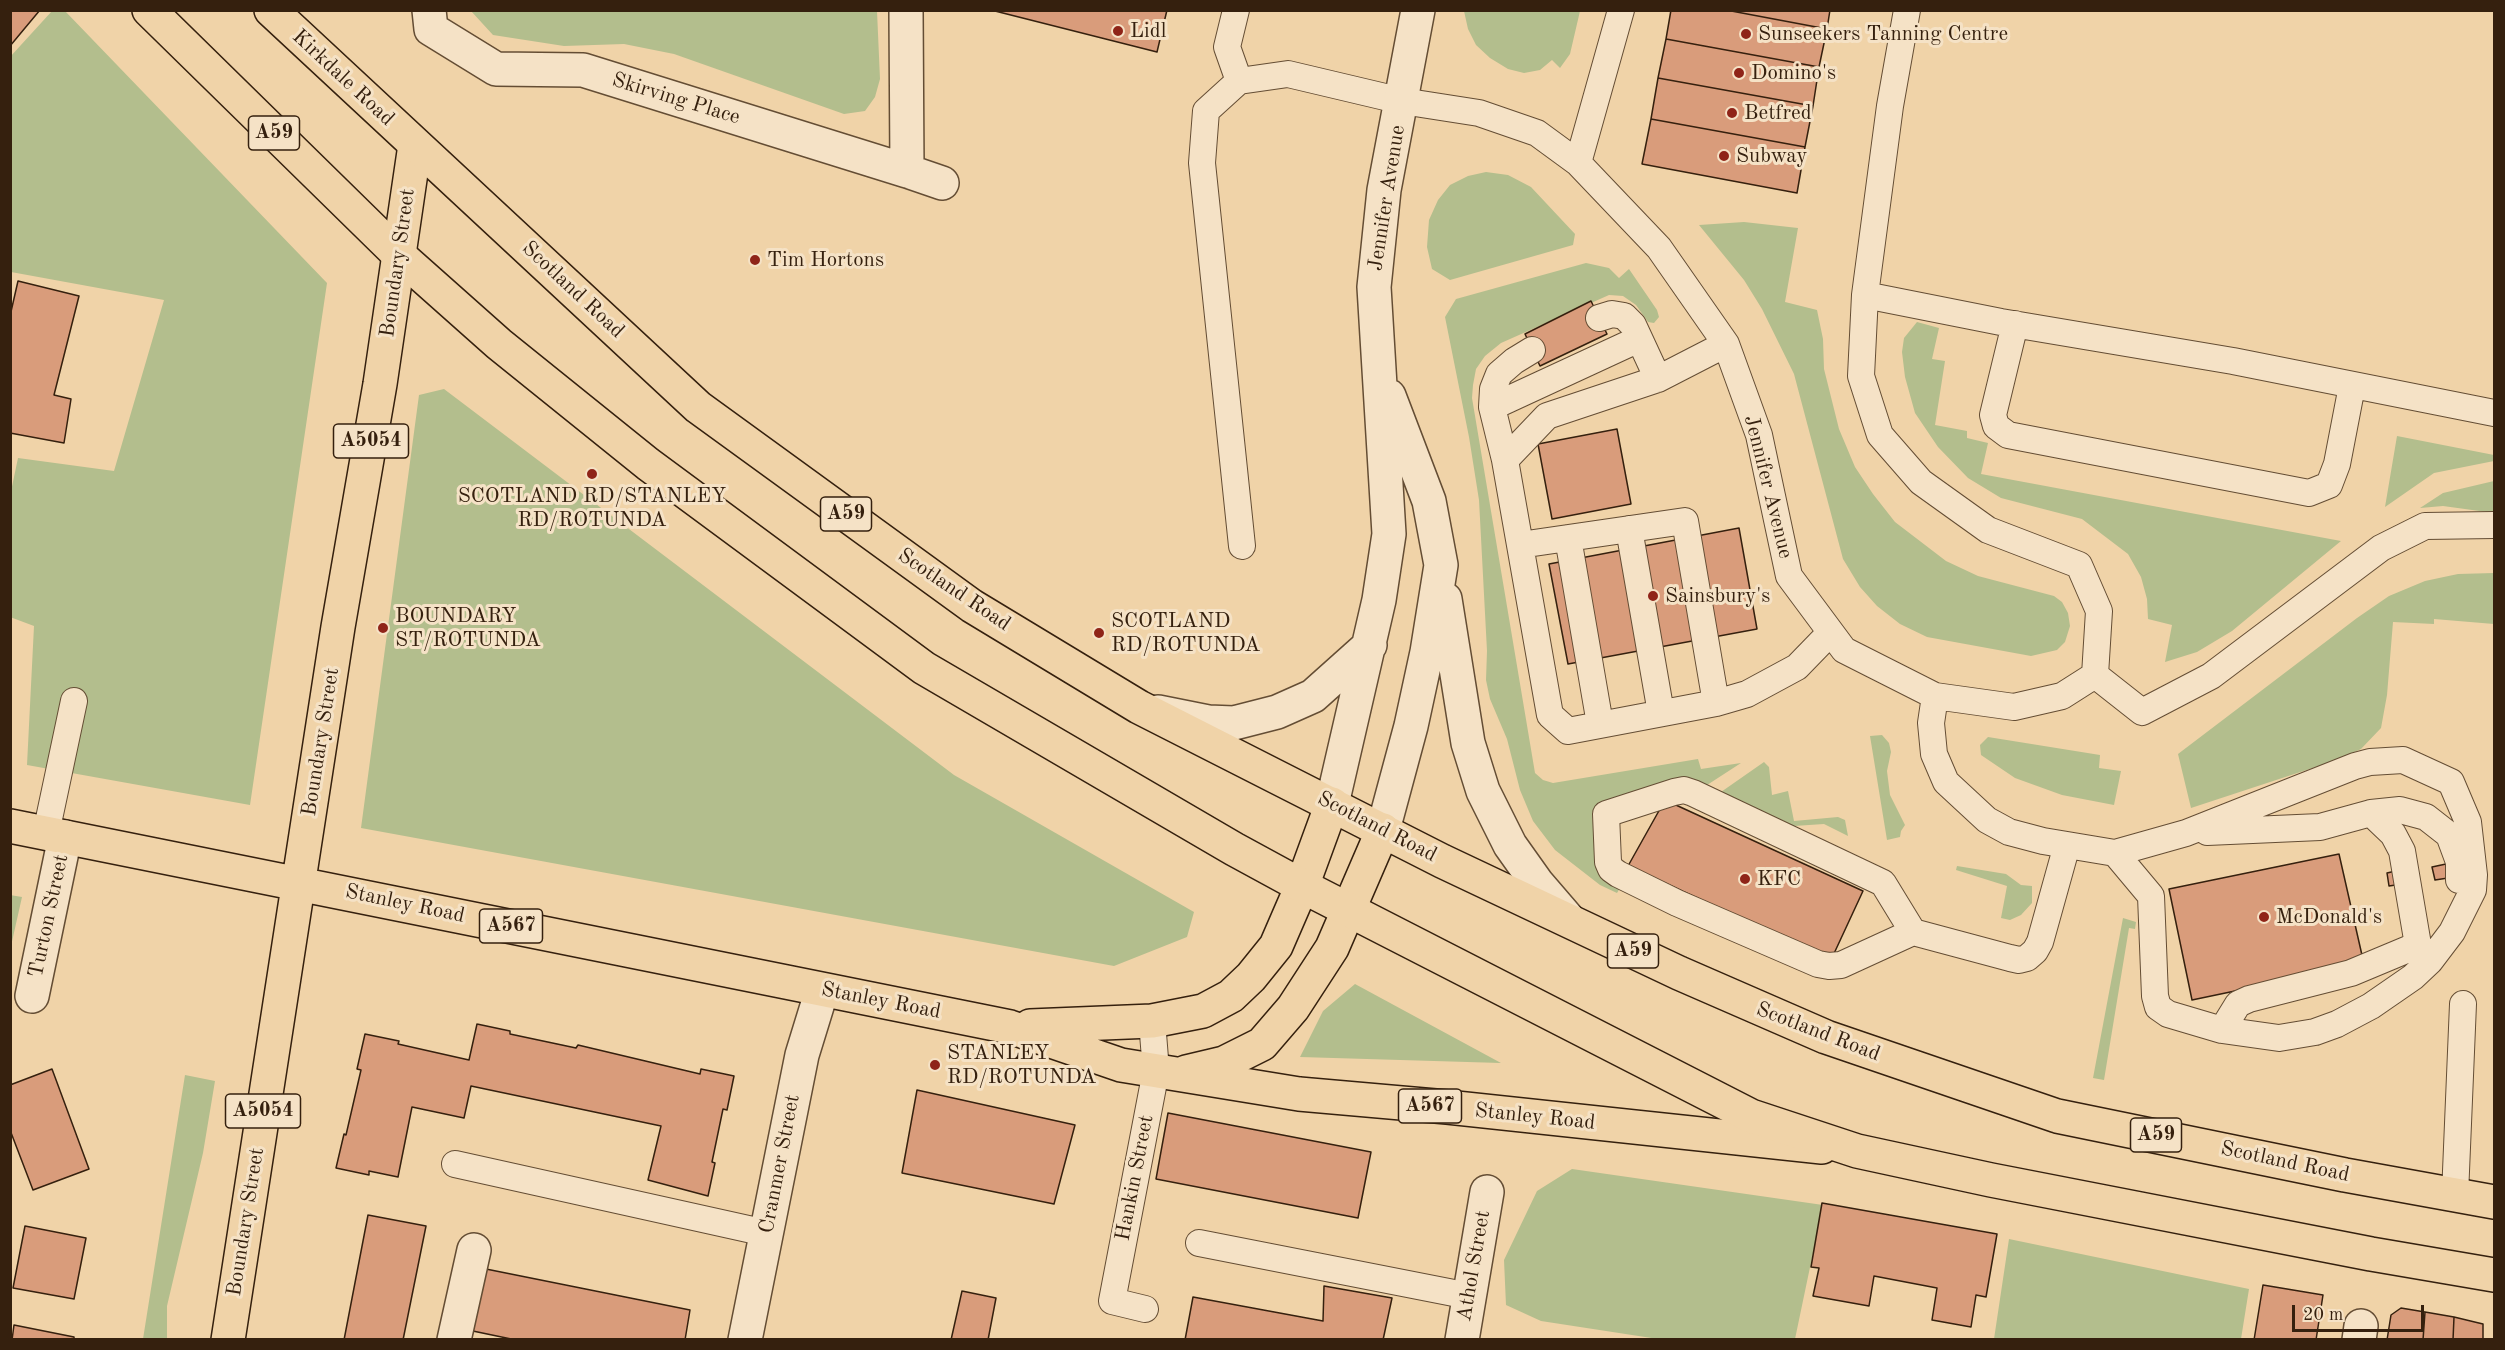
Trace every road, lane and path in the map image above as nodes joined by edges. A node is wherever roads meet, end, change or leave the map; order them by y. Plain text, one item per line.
1 (149, 10) edge
2 (271, 10) edge
3 (429, 10) edge
4 (906, 10) edge
5 (1236, 10) edge
6 (1419, 10) edge
7 (1621, 10) edge
8 (1907, 10) edge
9 (1239, 81) junction
10 (1402, 100) junction
11 (416, 146) junction
12 (1578, 164) junction
13 (908, 171) junction
14 (942, 183) dead end
15 (400, 256) junction
16 (1865, 295) junction
17 (1599, 318) dead end
18 (2014, 324) junction
19 (1639, 339) junction
20 (1726, 344) junction
21 (1532, 350) dead end
22 (1377, 367) junction
23 (1658, 379) junction
24 (2352, 386) junction
25 (1492, 407) junction
26 (2494, 413) edge
27 (1504, 459) junction
28 (2494, 525) edge
29 (1629, 529) junction
30 (1568, 538) junction
31 (1520, 545) junction
32 (1242, 546) dead end
33 (1441, 565) junction
34 (1830, 633) junction
35 (1370, 645) junction
36 (2095, 675) junction
37 (1935, 696) junction
38 (74, 700) dead end
39 (1716, 703) junction
40 (1139, 707) junction
41 (1661, 714) junction
42 (1600, 724) junction
43 (1332, 804) junction
44 (2371, 813) junction
45 (10, 826) edge
46 (1383, 830) junction
47 (2186, 833) junction
48 (56, 835) junction
49 (2067, 845) junction
50 (2115, 853) junction
51 (299, 883) junction
52 (1302, 886) junction
53 (1349, 911) junction
54 (1568, 919) junction
55 (1913, 932) junction
56 (2418, 945) junction
57 (822, 990) junction
58 (32, 996) dead end
59 (2463, 1004) dead end
60 (1152, 1021) junction
61 (1010, 1027) junction
62 (2222, 1030) junction
63 (1167, 1072) junction
64 (1857, 1151) junction
65 (455, 1164) dead end
66 (1487, 1192) dead end
67 (2455, 1195) junction
68 (2494, 1202) edge
69 (766, 1233) junction
70 (1199, 1243) dead end
71 (474, 1250) dead end
72 (2494, 1275) edge
73 (1469, 1296) junction
74 (1145, 1309) dead end
75 (1466, 1339) edge
76 (228, 1340) edge
77 (454, 1340) edge
78 (746, 1340) edge

1 - 15 main road, A59
2 - 11 main road, Kirkdale Road / A59
3 - 13 street, Skirving Place
4 - 13 street
5 - 9 lane
6 - 10 street, Jennifer Avenue
7 - 12 lane
8 - 16 lane
9 - 10 lane
9 - 32 lane
10 - 12 lane, Jennifer Avenue
10 - 22 street, Jennifer Avenue
11 - 15 main road, Boundary Street / A5054
11 - 40 main road, Scotland Road / A59
12 - 20 lane, Jennifer Avenue
13 - 14 street, Skirving Place
15 - 51 main road, Boundary Street / A5054
15 - 52 main road, A59
16 - 18 lane
16 - 36 lane
17 - 19 lane
18 - 24 lane
18 - 24 lane
19 - 23 lane
19 - 25 lane
20 - 23 lane
20 - 34 lane, Jennifer Avenue
21 - 25 lane
22 - 33 street, Jennifer Avenue
22 - 35 street, Jennifer Avenue
23 - 27 lane
24 - 26 lane
25 - 27 lane
27 - 31 lane
28 - 36 lane
29 - 30 lane
29 - 39 lane
29 - 41 lane
30 - 31 lane
30 - 42 lane
31 - 42 lane
33 - 46 street, Jennifer Avenue
33 - 54 street
34 - 37 lane, Jennifer Avenue
34 - 39 lane
35 - 40 street
35 - 43 street, Jennifer Avenue
36 - 37 lane, Jennifer Avenue
37 - 49 lane
38 - 48 lane
39 - 41 lane
40 - 43 main road, Scotland Road / A59
41 - 42 lane
43 - 46 main road, Scotland Road / A59
43 - 52 main road, Stanley Road
44 - 47 lane
44 - 56 lane
44 - 56 lane
45 - 48 main road, Stanley Road / A567
46 - 53 main road, Stanley Road
46 - 54 main road, Scotland Road / A59
47 - 50 lane
47 - 62 lane
48 - 51 main road, Stanley Road / A567
48 - 58 street, Turton Street
49 - 50 lane
49 - 55 lane
50 - 62 lane
51 - 57 main road, Stanley Road / A567
51 - 76 main road, Boundary Street / A5054
52 - 53 main road, A59
52 - 60 main road, Stanley Road / A567
53 - 63 main road, Stanley Road / A567
53 - 64 main road, A59
54 - 67 main road, Scotland Road / A59
55 - 55 lane
56 - 62 lane
57 - 61 main road, Stanley Road / A567
57 - 69 street, Cranmer Street
59 - 67 lane
60 - 61 main road, Stanley Road / A567
60 - 63 lane, Hankin Street
61 - 63 main road, Stanley Road / A567
63 - 64 main road, Stanley Road / A567
63 - 74 lane, Hankin Street
64 - 72 main road, A59
65 - 69 lane
66 - 73 street, Athol Street
67 - 68 main road, Scotland Road / A59
69 - 78 street, Cranmer Street
70 - 73 lane
71 - 77 street
73 - 75 street, Athol Street

